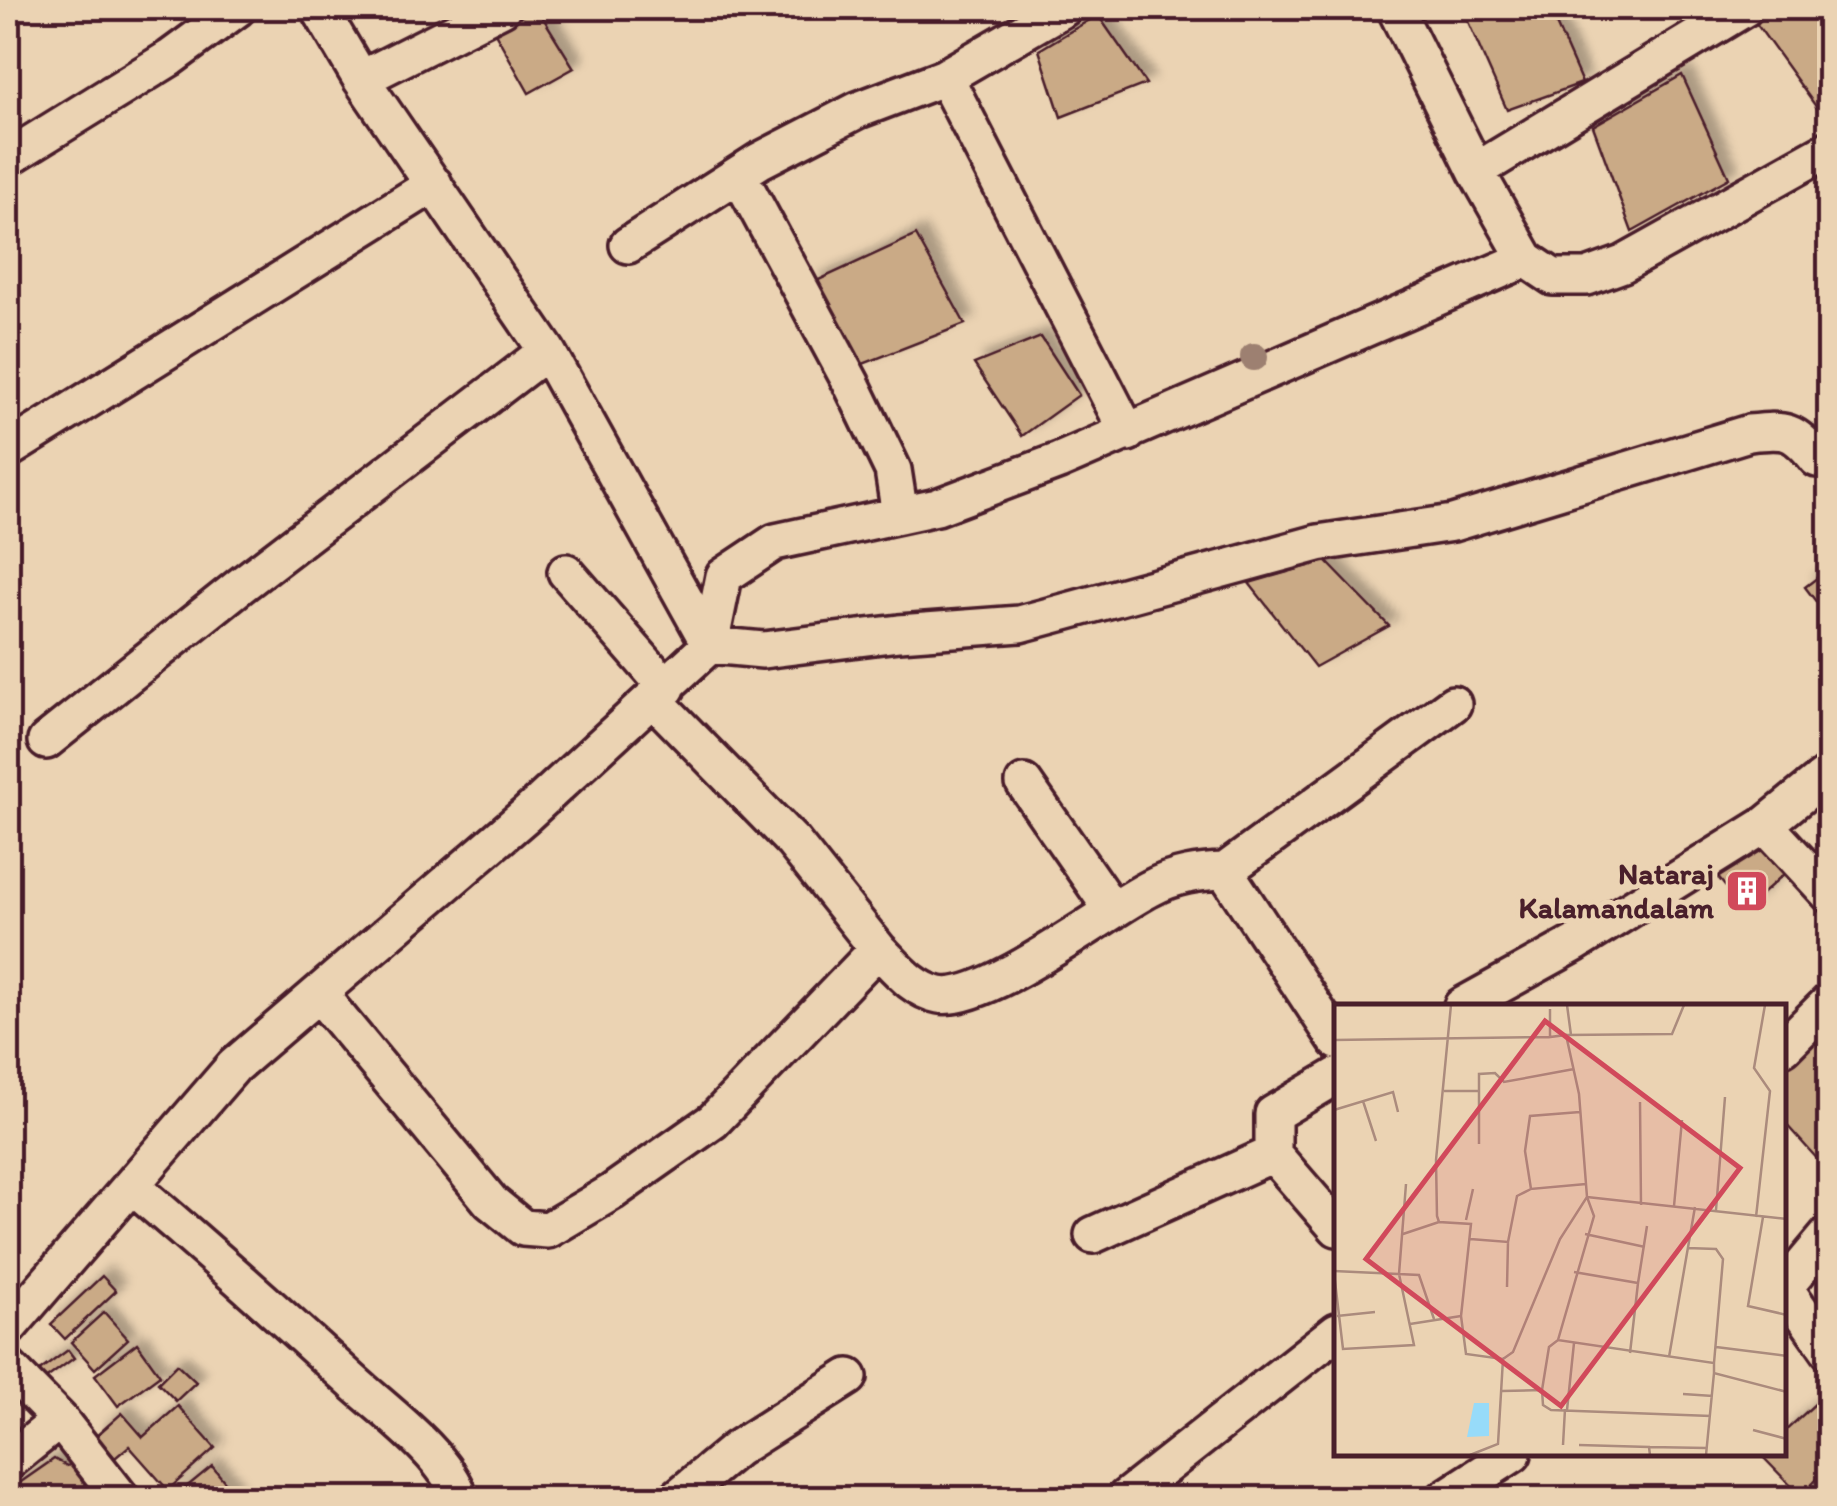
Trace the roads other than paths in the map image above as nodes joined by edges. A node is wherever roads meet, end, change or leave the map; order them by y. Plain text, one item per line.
1 (238, 8) edge
2 (319, 8) edge
3 (502, 8) edge
4 (1064, 8) edge
5 (1395, 8) edge
6 (1745, 8) edge
7 (945, 78) junction
8 (361, 80) junction
9 (1829, 149) edge
10 (8, 158) edge
11 (1476, 170) junction
12 (738, 175) junction
13 (434, 184) junction
14 (628, 245) dead end
15 (1526, 259) junction
16 (547, 351) junction
17 (1128, 433) junction
18 (8, 450) edge
19 (1825, 462) edge
20 (900, 516) junction
21 (566, 572) dead end
22 (710, 645) junction
23 (660, 694) junction
24 (1452, 704) dead end
25 (46, 741) dead end
26 (1830, 772) edge
27 (1024, 783) dead end
28 (1765, 825) junction
29 (1225, 871) junction
30 (1830, 895) edge
31 (1113, 911) junction
32 (878, 950) junction
33 (319, 994) junction
34 (1830, 1001) edge
35 (1466, 1004) edge
36 (1334, 1036) edge
37 (1787, 1044) edge
38 (1334, 1078) edge
39 (1273, 1154) junction
40 (132, 1186) junction
41 (1334, 1225) edge
42 (1830, 1233) edge
43 (1093, 1235) dead end
44 (1787, 1285) edge
45 (1787, 1290) edge
46 (8, 1328) edge
47 (1334, 1333) edge
48 (1830, 1352) edge
49 (8, 1367) edge
50 (849, 1377) dead end
51 (60, 1420) junction
52 (1510, 1456) edge
53 (8, 1462) edge
54 (121, 1498) edge
55 (460, 1498) edge
56 (676, 1498) edge
57 (1125, 1498) edge
58 (1445, 1498) edge

1 - 10 street
2 - 8 street
3 - 8 street
4 - 7 street
5 - 11 street
6 - 11 street
7 - 12 street
7 - 17 street
8 - 13 street
9 - 15 street
11 - 15 street
12 - 14 street
12 - 20 street
13 - 16 street
13 - 18 street
15 - 17 street
16 - 22 street
16 - 25 street
17 - 20 street
19 - 22 street
20 - 22 street
21 - 23 street
22 - 23 street
23 - 32 street
23 - 33 street
24 - 29 street
26 - 28 street
27 - 31 street
28 - 30 street
28 - 35 street
29 - 31 street
29 - 36 street
31 - 32 street
32 - 33 street
33 - 40 street
34 - 37 street
38 - 39 street
39 - 41 street
39 - 43 street
40 - 46 street
40 - 55 street
42 - 44 street
45 - 48 street
47 - 57 street
49 - 51 street
50 - 56 street
51 - 53 street
51 - 54 street
52 - 58 street

